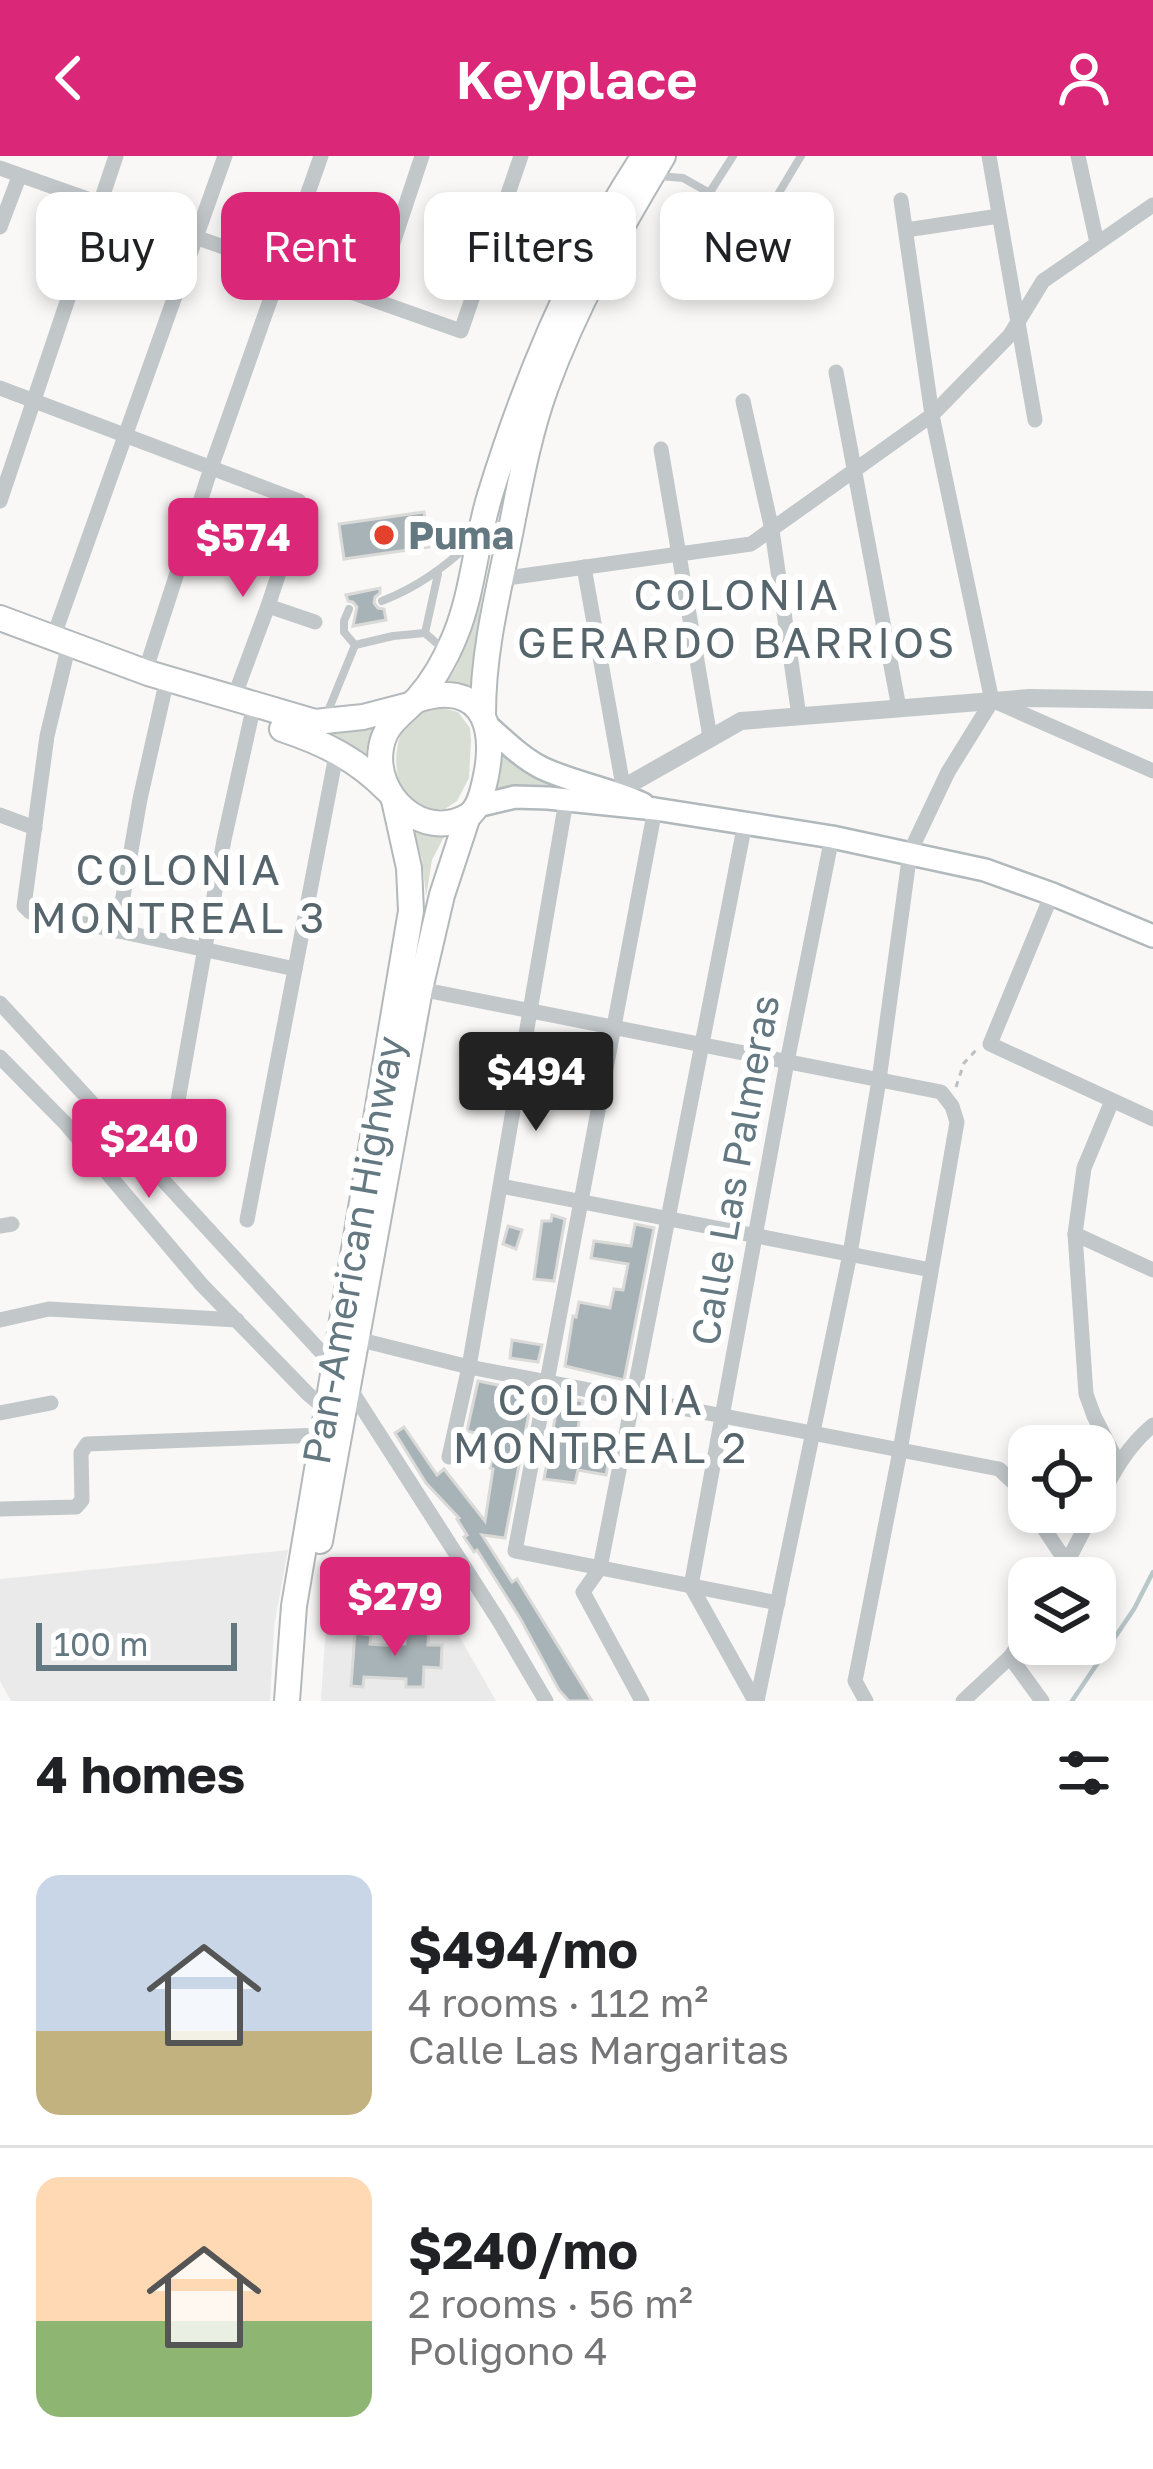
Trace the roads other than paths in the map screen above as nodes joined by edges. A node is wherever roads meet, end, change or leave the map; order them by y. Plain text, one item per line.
1 (116, 156) edge
2 (225, 156) edge
3 (321, 156) edge
4 (422, 156) edge
5 (521, 156) edge
6 (733, 156) edge
7 (801, 156) edge
8 (989, 156) edge
9 (1078, 156) edge
10 (649, 160) edge
11 (0, 168) edge
12 (19, 177) junction
13 (63, 192) edge
14 (105, 192) edge
15 (308, 192) edge
16 (710, 192) joint
17 (779, 192) edge
18 (901, 200) dead end
19 (1153, 205) edge
20 (999, 216) junction
21 (400, 222) edge
22 (0, 227) edge
23 (906, 230) junction
24 (197, 235) edge
25 (1097, 244) junction
26 (69, 300) edge
27 (174, 300) edge
28 (270, 300) edge
29 (374, 300) edge
30 (1018, 322) junction
31 (836, 372) dead end
32 (0, 388) edge
33 (35, 400) junction
34 (743, 401) dead end
35 (932, 415) junction
36 (1035, 420) dead end
37 (126, 433) junction
38 (661, 448) dead end
39 (211, 468) junction
40 (854, 471) junction
41 (0, 501) edge
42 (772, 530) junction
43 (482, 534) junction
44 (677, 554) junction
45 (584, 567) junction
46 (438, 573) junction
47 (500, 579) junction
48 (382, 601) dead end
49 (268, 606) junction
50 (349, 609) dead end
51 (0, 618) edge
52 (315, 622) dead end
53 (424, 633) junction
54 (61, 641) junction
55 (356, 645) junction
56 (446, 654) junction
57 (164, 678) junction
58 (992, 700) junction
59 (1153, 700) edge
60 (413, 703) junction
61 (898, 708) junction
62 (242, 709) junction
63 (799, 716) junction
64 (486, 720) junction
65 (323, 723) junction
66 (710, 737) junction
67 (337, 750) junction
68 (1153, 771) edge
69 (620, 789) junction
70 (391, 796) junction
71 (566, 801) junction
72 (655, 809) junction
73 (473, 811) junction
74 (0, 815) edge
75 (745, 823) junction
76 (35, 828) junction
77 (832, 837) junction
78 (910, 852) junction
79 (1052, 894) junction
80 (117, 931) junction
81 (1153, 936) edge
82 (206, 950) junction
83 (295, 969) junction
84 (421, 989) junction
85 (0, 1003) edge
86 (532, 1012) junction
87 (615, 1028) junction
88 (704, 1046) junction
89 (0, 1057) edge
90 (788, 1062) junction
91 (879, 1079) junction
92 (1112, 1101) junction
93 (1153, 1119) edge
94 (173, 1129) dead end
95 (501, 1186) junction
96 (580, 1202) junction
97 (668, 1219) junction
98 (247, 1220) dead end
99 (1075, 1234) junction
100 (757, 1236) junction
101 (850, 1254) junction
102 (931, 1270) junction
103 (1153, 1270) edge
104 (0, 1320) edge
105 (237, 1320) junction
106 (357, 1339) junction
107 (469, 1367) junction
108 (342, 1377) junction
109 (547, 1382) junction
110 (633, 1399) junction
111 (51, 1403) dead end
112 (0, 1413) edge
113 (723, 1416) junction
114 (324, 1422) junction
115 (1153, 1425) edge
116 (812, 1433) junction
117 (900, 1450) junction
118 (449, 1456) dead end
119 (1118, 1463) junction
120 (1116, 1467) edge
121 (1008, 1477) edge
122 (0, 1509) edge
123 (600, 1568) junction
124 (691, 1586) junction
125 (778, 1603) junction
126 (1008, 1659) edge
127 (1016, 1665) edge
128 (287, 1701) edge
129 (304, 1701) edge
130 (546, 1701) edge
131 (642, 1701) edge
132 (756, 1701) edge
133 (866, 1701) edge
134 (963, 1701) edge
135 (1042, 1701) edge

1 - 14 street
2 - 24 street
3 - 15 street
4 - 21 street
5 - 29 street
6 - 16 lane
7 - 17 lane
8 - 20 street
9 - 25 street
10 - 16 lane
10 - 43 main road
10 - 47 main road
11 - 12 street
12 - 13 street
12 - 22 street
18 - 23 street
19 - 25 street
20 - 23 street
20 - 30 street
23 - 35 street
25 - 30 street
26 - 33 street
27 - 37 street
28 - 39 street
30 - 35 street
30 - 36 street
31 - 40 street
32 - 33 street
33 - 37 street
33 - 41 street
34 - 42 street
35 - 40 street
35 - 58 street
37 - 39 street
37 - 54 street
38 - 44 street
39 - 49 street
39 - 57 street
40 - 42 street
40 - 61 street
42 - 44 street
42 - 63 street
43 - 46 lane
43 - 56 main road
44 - 45 street
44 - 66 street
45 - 47 street
45 - 69 street
46 - 48 lane
46 - 53 lane
47 - 64 main road
49 - 52 street
49 - 62 street
50 - 55 lane
51 - 54 main road
53 - 55 lane
53 - 56 lane
54 - 57 main road
54 - 76 street
55 - 65 lane
56 - 60 main road
57 - 62 main road
57 - 80 street
58 - 59 street
58 - 61 street
58 - 68 street
58 - 78 street
60 - 64 main road
60 - 65 main road
60 - 70 main road
61 - 63 street
62 - 65 main road
62 - 67 main road
62 - 82 street
63 - 66 street
64 - 69 main road
64 - 73 main road
66 - 69 street
67 - 70 main road
67 - 83 street
69 - 72 main road
70 - 73 main road
70 - 108 main road, Pan-American Highway
71 - 72 main road
71 - 73 main road
71 - 86 street
72 - 75 main road
72 - 87 street
73 - 84 main road, Pan-American Highway
74 - 76 street
75 - 77 main road
75 - 88 street
76 - 80 street
77 - 78 main road
77 - 90 street, Calle Las Palmeras
78 - 79 main road
78 - 91 street
79 - 81 main road
79 - 92 street
80 - 82 street
82 - 83 street
82 - 94 street
83 - 98 street
84 - 86 street
84 - 106 main road, Pan-American Highway
85 - 108 street
86 - 87 street
86 - 95 street
87 - 88 street
87 - 96 street
88 - 90 street
88 - 97 street
89 - 105 street
90 - 91 street
90 - 100 street, Calle Las Palmeras
91 - 101 street
91 - 102 street
92 - 93 street
92 - 99 street
95 - 96 street
95 - 107 street
96 - 97 street
96 - 109 street
97 - 100 street
97 - 110 street
99 - 103 street
99 - 119 street
100 - 101 street
100 - 113 street, Calle Las Palmeras
101 - 102 street
101 - 116 street
102 - 117 street
104 - 105 street
105 - 114 street
106 - 107 street
106 - 108 main road, Pan-American Highway
107 - 109 street
107 - 118 street
108 - 114 main road, Pan-American Highway
108 - 129 main road, Pan-American Highway
108 - 130 street
109 - 110 street
109 - 123 street
110 - 113 street
110 - 123 street
111 - 112 street
113 - 116 street
113 - 124 street, Calle Las Palmeras
114 - 122 street
114 - 128 main road, Pan-American Highway
115 - 119 street
116 - 117 street
116 - 125 street
117 - 121 street
117 - 133 street
119 - 120 street
123 - 124 street
123 - 131 street
124 - 125 street
124 - 132 street
125 - 132 street
126 - 134 street
127 - 135 street

